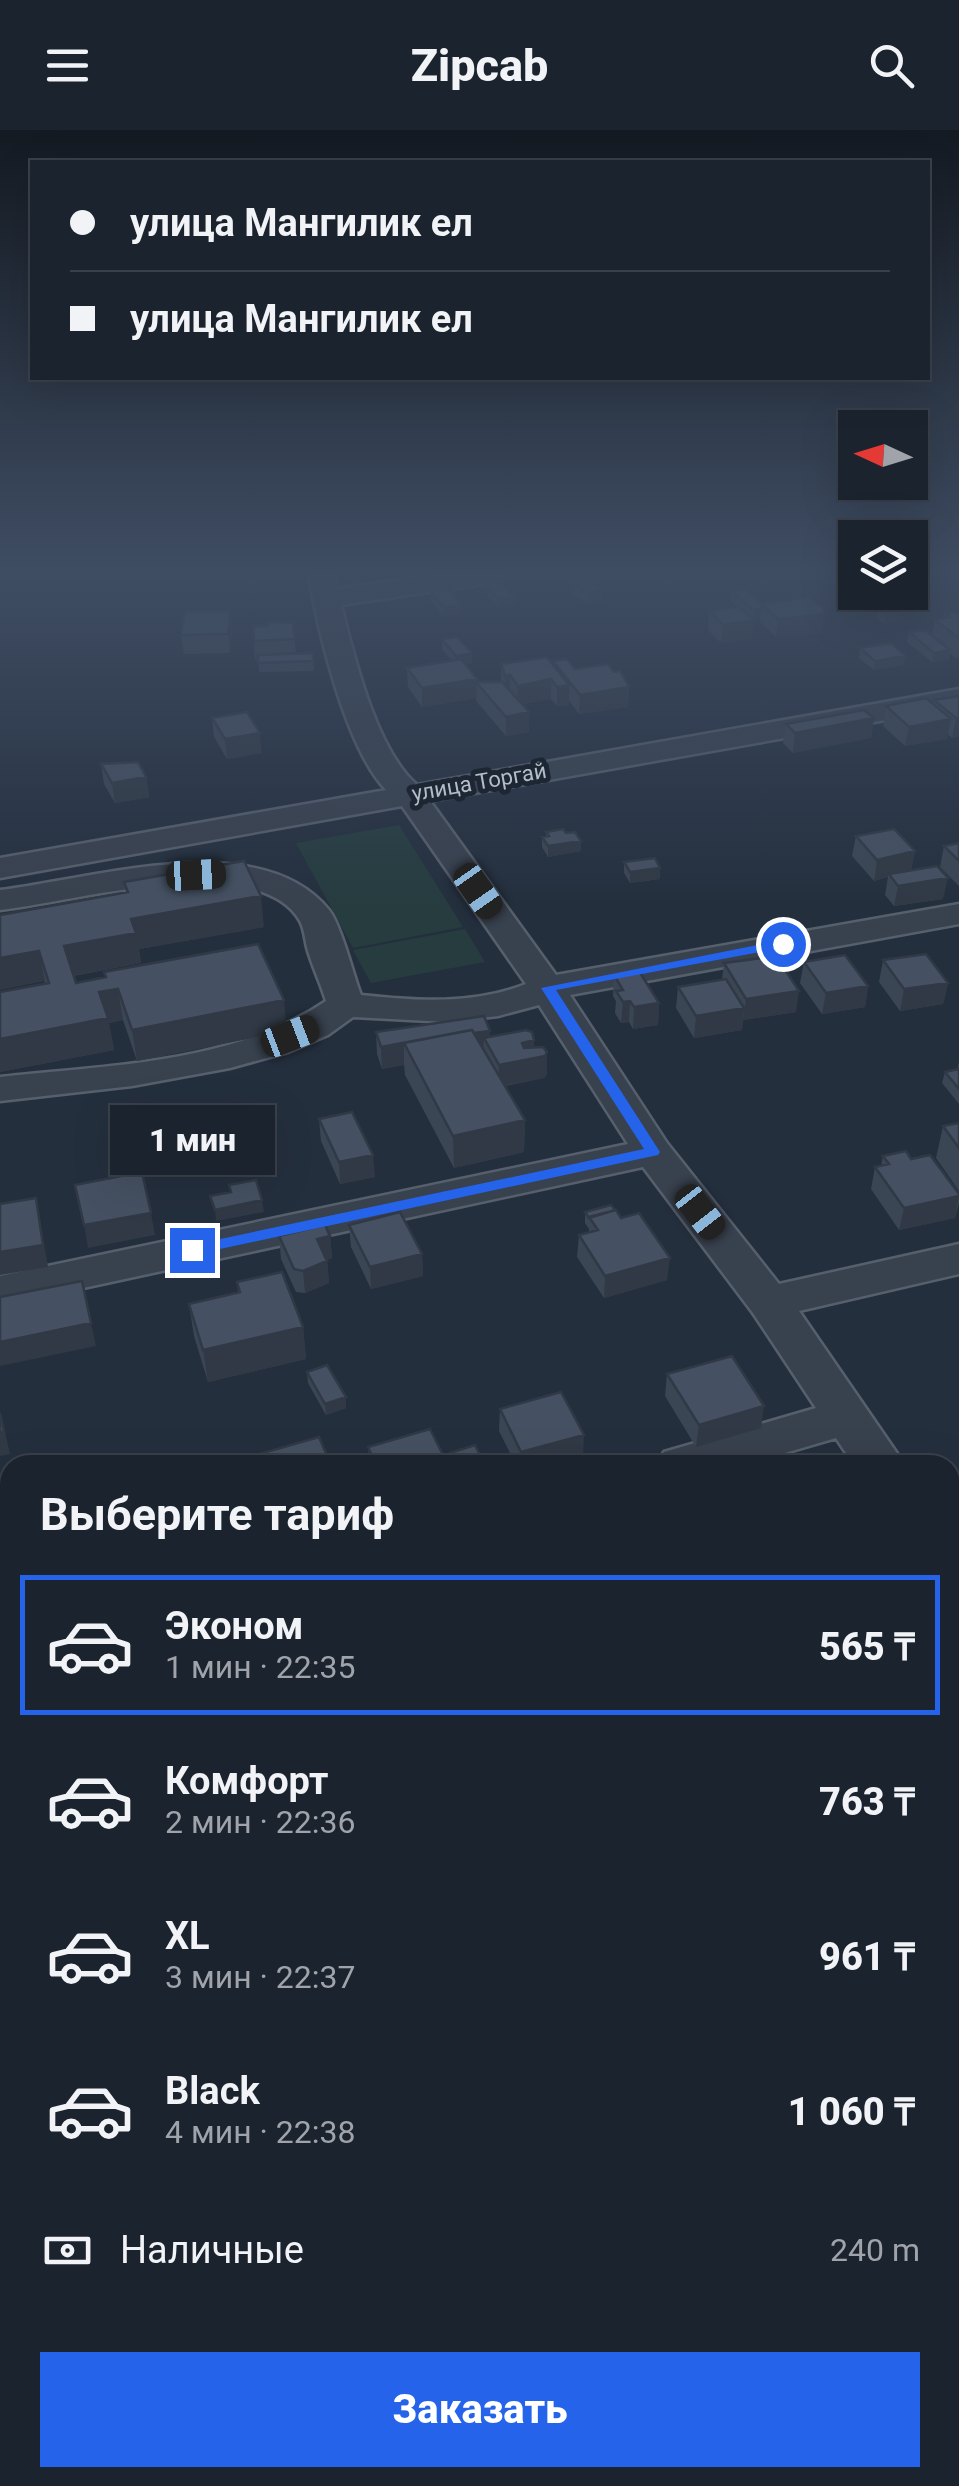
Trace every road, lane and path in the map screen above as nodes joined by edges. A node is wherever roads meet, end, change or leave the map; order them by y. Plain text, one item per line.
1 (361, 685) edge
2 (917, 685) edge
3 (959, 698) edge
4 (399, 784) junction
5 (0, 844) edge
6 (0, 868) edge
7 (0, 900) edge
8 (959, 914) edge
9 (538, 992) junction
10 (346, 1005) junction
11 (0, 1089) edge
12 (653, 1152) junction
13 (959, 1259) edge
14 (0, 1291) edge
15 (770, 1302) junction
16 (846, 1417) junction
17 (715, 1455) edge
18 (873, 1455) edge

1 - 4 street
2 - 4 street, улица Торгай
3 - 4 street, улица Торгай
4 - 5 street, улица Торгай
4 - 6 street, улица Торгай
4 - 9 street
7 - 10 street
8 - 9 street
9 - 10 street
9 - 12 street
10 - 11 street
12 - 14 street
12 - 15 street
13 - 15 street
15 - 16 street
16 - 17 street
16 - 18 street

